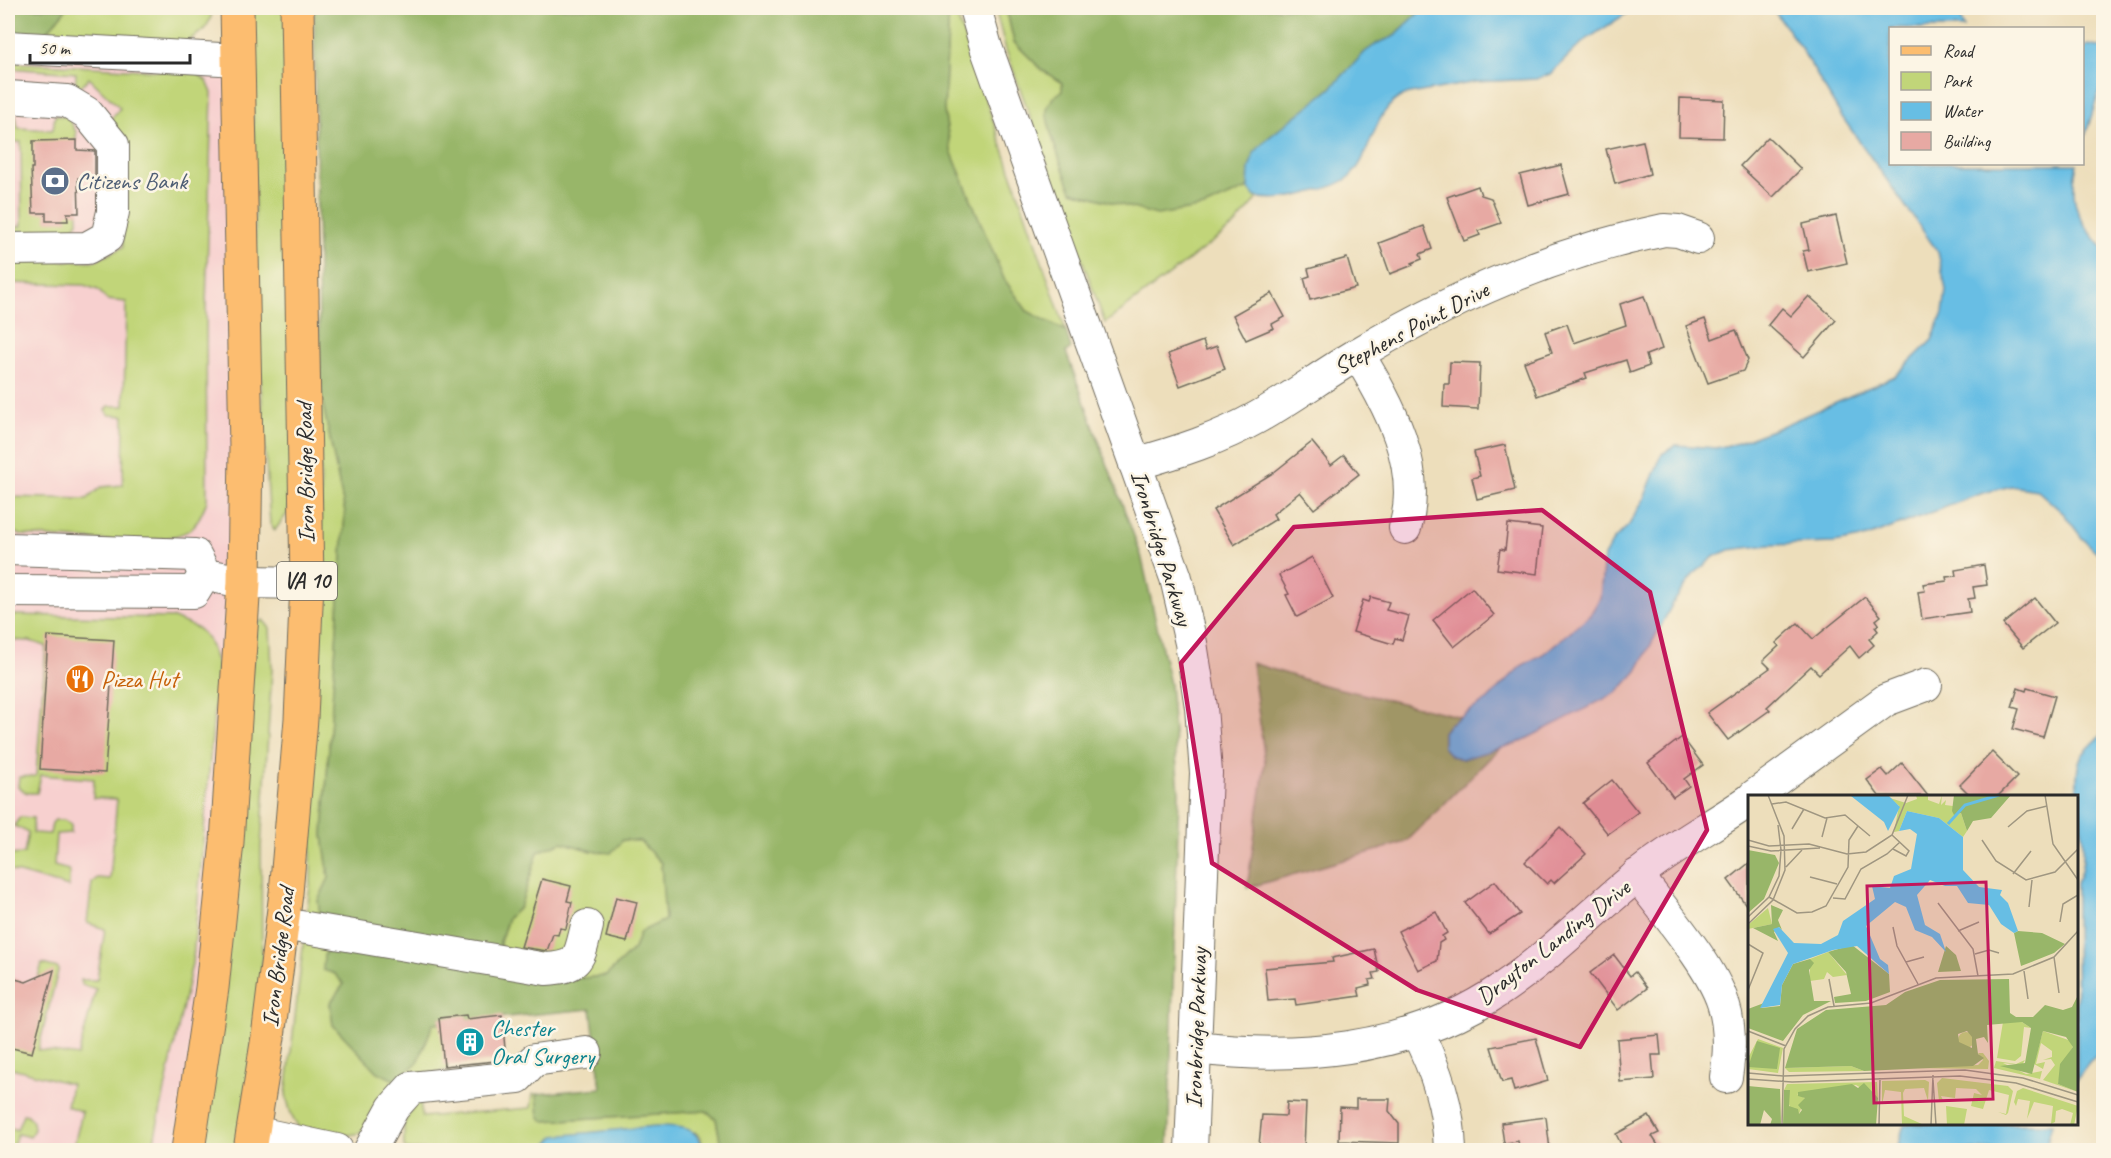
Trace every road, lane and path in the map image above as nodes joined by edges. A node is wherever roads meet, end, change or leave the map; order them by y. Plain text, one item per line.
1 (237, 8) edge
2 (297, 8) edge
3 (975, 8) edge
4 (8, 47) edge
5 (238, 60) junction
6 (8, 98) edge
7 (1698, 238) dead end
8 (8, 249) edge
9 (1358, 354) junction
10 (1136, 464) junction
11 (1405, 528) dead end
12 (8, 549) edge
13 (205, 574) junction
14 (244, 582) junction
15 (307, 583) junction
16 (8, 591) edge
17 (1926, 685) dead end
18 (1755, 795) edge
19 (1748, 801) edge
20 (1637, 875) junction
21 (283, 924) junction
22 (587, 926) dead end
23 (1417, 1032) junction
24 (1196, 1048) junction
25 (586, 1053) dead end
26 (1726, 1077) dead end
27 (252, 1141) edge
28 (188, 1150) edge
29 (337, 1150) edge
30 (370, 1150) edge
31 (1191, 1150) edge
32 (1450, 1150) edge

1 - 5 main road, VA 10
2 - 15 main road, Iron Bridge Road / VA 10
3 - 10 street, Ironbridge Parkway
4 - 5 street
5 - 14 main road, VA 10
6 - 8 street
7 - 9 street, Stephens Point Drive
9 - 10 street, Stephens Point Drive
9 - 11 street
10 - 24 street, Ironbridge Parkway
12 - 13 street
13 - 14 street
13 - 16 street
14 - 15 street
14 - 28 main road, VA 10
15 - 21 main road, Iron Bridge Road / VA 10
17 - 18 street
19 - 20 street, Drayton Landing Drive
20 - 23 street, Drayton Landing Drive
20 - 26 street
21 - 22 street
21 - 27 main road, Iron Bridge Road / VA 10
23 - 24 street, Drayton Landing Drive
23 - 32 street
24 - 31 street, Ironbridge Parkway
25 - 30 street
27 - 29 street

